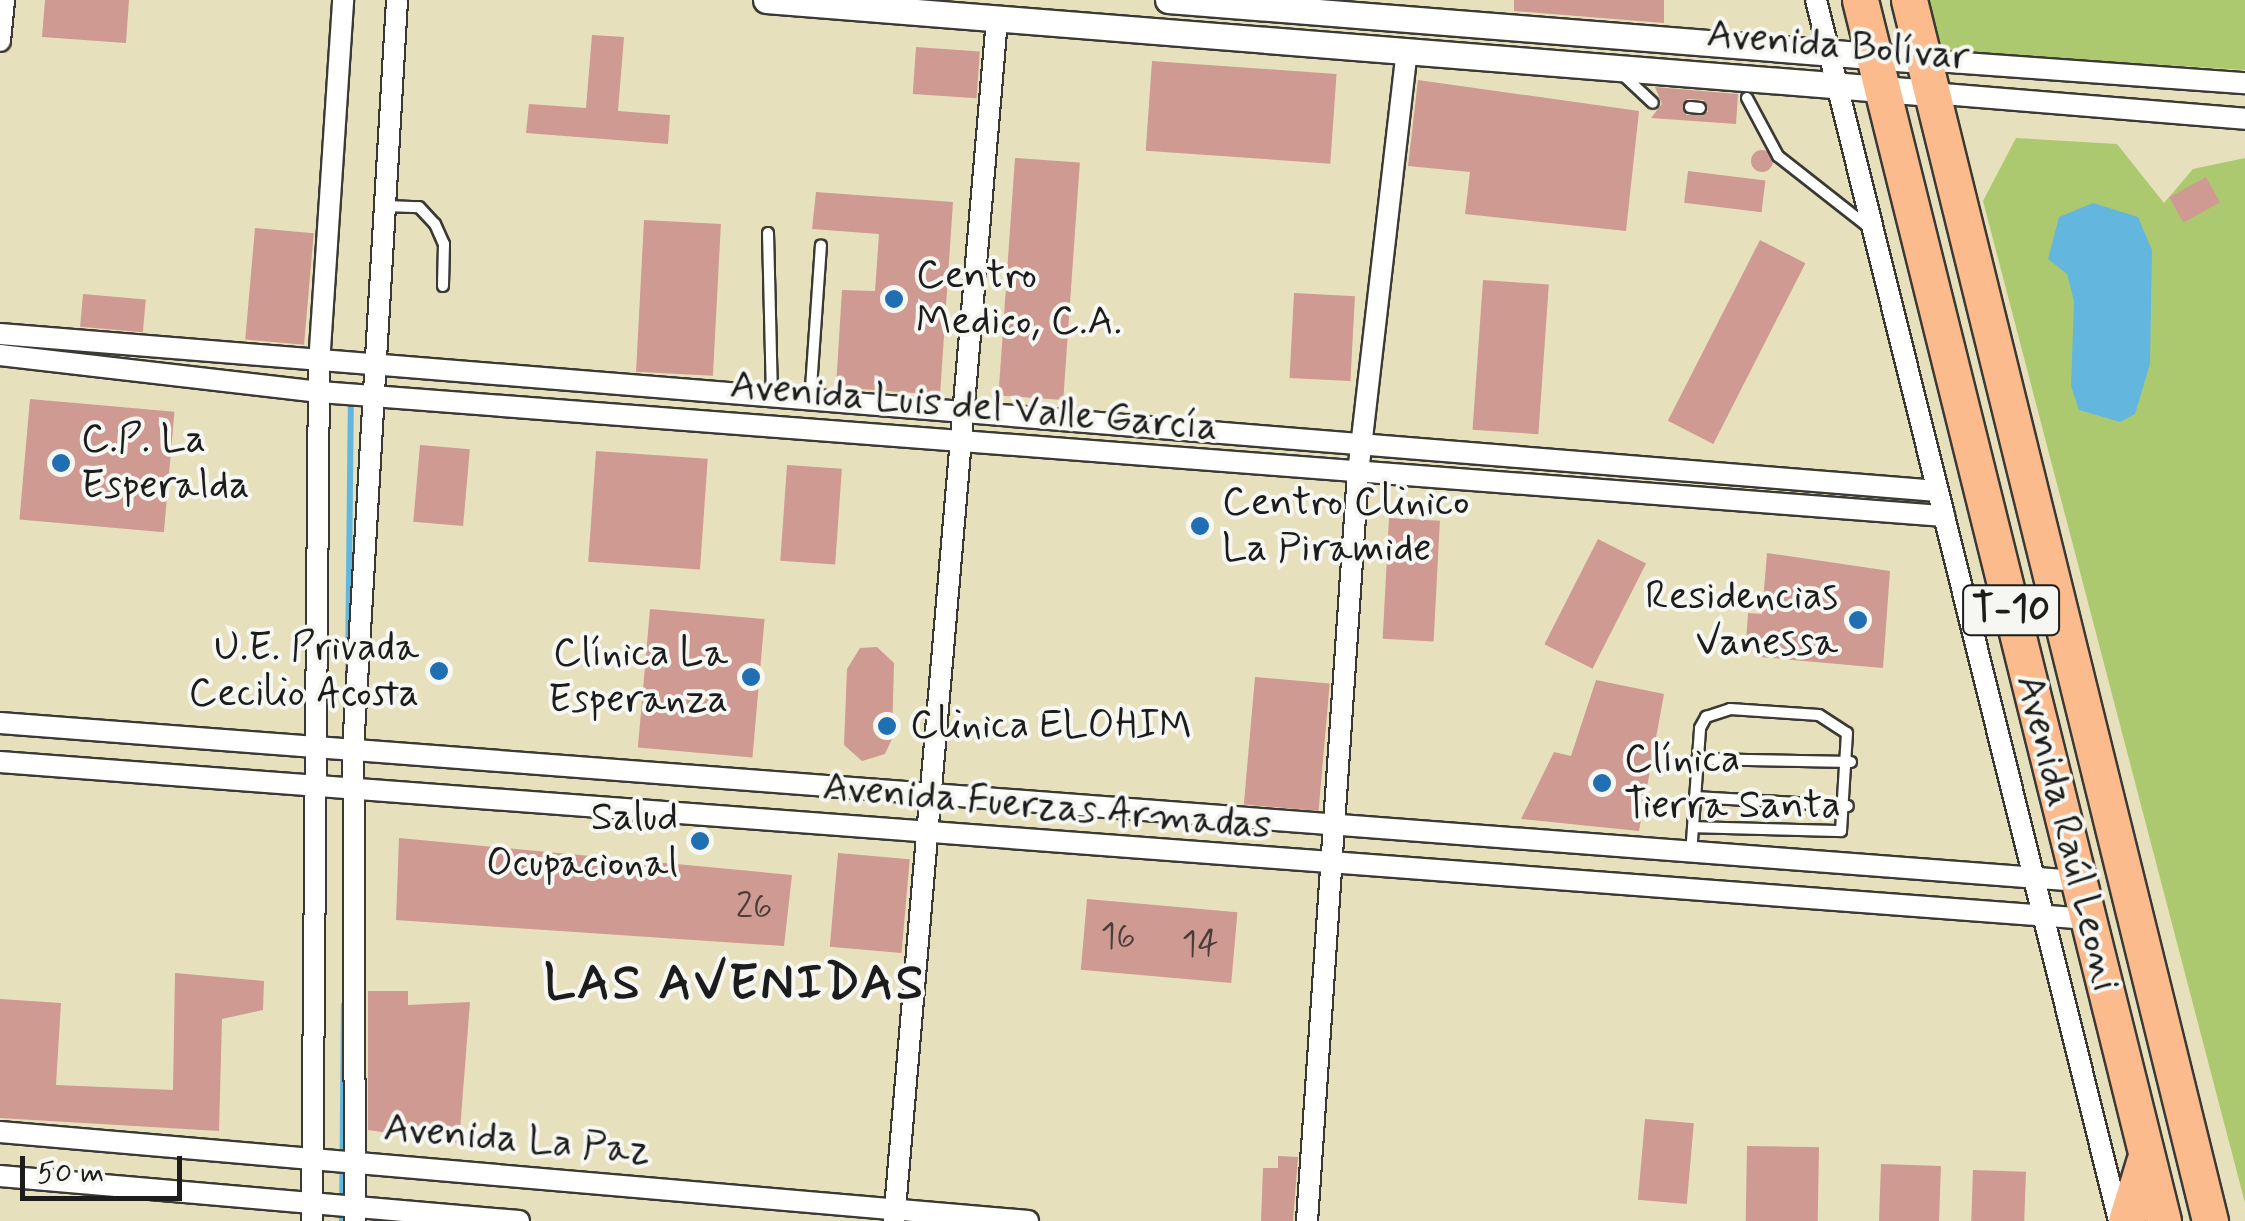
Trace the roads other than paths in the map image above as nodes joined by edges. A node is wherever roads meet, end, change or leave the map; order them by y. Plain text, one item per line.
1 (4, 0) edge
2 (343, 0) edge
3 (397, 0) edge
4 (766, 0) edge
5 (1168, 0) edge
6 (1816, 0) edge
7 (1860, 0) edge
8 (1908, 0) edge
9 (997, 20) junction
10 (0, 41) edge
11 (1407, 52) junction
12 (1829, 52) junction
13 (1611, 63) junction
14 (1878, 72) junction
15 (1926, 76) junction
16 (2245, 84) edge
17 (1837, 86) junction
18 (1754, 88) junction
19 (1653, 103) dead end
20 (1737, 110) dead end
21 (2245, 119) edge
22 (385, 206) junction
23 (1871, 229) junction
24 (768, 233) dead end
25 (821, 245) dead end
26 (443, 286) dead end
27 (0, 334) edge
28 (0, 355) edge
29 (319, 364) junction
30 (371, 368) junction
31 (320, 392) junction
32 (368, 396) junction
33 (772, 400) junction
34 (810, 403) junction
35 (961, 416) junction
36 (959, 440) junction
37 (1360, 451) junction
38 (1358, 474) junction
39 (1938, 491) junction
40 (1944, 516) junction
41 (0, 723) edge
42 (314, 747) junction
43 (352, 749) junction
44 (1698, 759) junction
45 (0, 762) edge
46 (1851, 762) junction
47 (314, 785) junction
48 (352, 786) junction
49 (1695, 797) junction
50 (927, 800) junction
51 (1848, 806) junction
52 (1693, 827) junction
53 (924, 832) junction
54 (1336, 832) junction
55 (1691, 856) junction
56 (1332, 866) junction
57 (2034, 879) junction
58 (2079, 881) junction
59 (2044, 917) junction
60 (2088, 919) junction
61 (0, 1132) edge
62 (2146, 1151) junction
63 (313, 1158) junction
64 (350, 1160) junction
65 (0, 1176) edge
66 (350, 1210) edge
67 (312, 1212) edge
68 (895, 1216) edge
69 (519, 1221) edge
70 (1028, 1221) edge
71 (1307, 1221) edge
72 (2122, 1221) edge
73 (2163, 1221) edge
74 (2210, 1221) edge

1 - 10 street
2 - 29 street
3 - 22 street
4 - 9 street, Avenida Bolívar
5 - 12 street, Avenida Bolívar
6 - 12 street, Avenida Raúl Leoni
7 - 14 highway, Avenida Raúl Leoni / T-10
8 - 15 highway, Avenida Raúl Leoni / T-10
9 - 11 street, Avenida Bolívar
9 - 35 street
11 - 13 street, Avenida Bolívar
11 - 37 street
12 - 14 street, Avenida Bolívar
12 - 17 street, Avenida Raúl Leoni
13 - 18 street, Avenida Bolívar
13 - 19 lane
14 - 15 street, Avenida Bolívar
14 - 17 street, Avenida Bolívar
14 - 58 highway, Avenida Raúl Leoni / T-10
15 - 16 street, Avenida Bolívar
15 - 21 street, Avenida Bolívar
15 - 74 highway, Avenida Raúl Leoni / T-10
17 - 18 street, Avenida Bolívar
17 - 23 street, Avenida Raúl Leoni
18 - 20 lane
18 - 23 lane
22 - 26 lane
22 - 30 street
23 - 39 street, Avenida Raúl Leoni
24 - 33 lane
25 - 34 lane
27 - 29 street, Avenida Luis del Valle García
28 - 31 street, Avenida Luis del Valle García
29 - 30 street, Avenida Luis del Valle García
29 - 31 street
30 - 32 street
30 - 33 street, Avenida Luis del Valle García
31 - 32 street, Avenida Luis del Valle García
31 - 42 street
32 - 36 street, Avenida Luis del Valle García
32 - 43 street
33 - 34 street, Avenida Luis del Valle García
34 - 35 street, Avenida Luis del Valle García
35 - 36 street
35 - 37 street, Avenida Luis del Valle García
36 - 38 street, Avenida Luis del Valle García
36 - 50 street
37 - 38 street
37 - 39 street, Avenida Luis del Valle García
38 - 40 street, Avenida Luis del Valle García
38 - 54 street
39 - 40 street, Avenida Raúl Leoni
40 - 57 street, Avenida Raúl Leoni
41 - 42 street, Avenida Fuerzas Armadas
42 - 43 street, Avenida Fuerzas Armadas
42 - 47 street
43 - 48 street
43 - 50 street, Avenida Fuerzas Armadas
44 - 46 lane
44 - 46 lane
44 - 49 lane
45 - 47 street, Avenida Fuerzas Armadas
46 - 51 lane
47 - 48 street, Avenida Fuerzas Armadas
47 - 63 street
48 - 53 street, Avenida Fuerzas Armadas
48 - 64 street
49 - 51 lane
49 - 52 lane
50 - 53 street
50 - 54 street, Avenida Fuerzas Armadas
51 - 52 lane
52 - 55 lane
53 - 56 street, Avenida Fuerzas Armadas
53 - 68 street
54 - 55 street, Avenida Fuerzas Armadas
54 - 56 street
55 - 57 street, Avenida Fuerzas Armadas
56 - 59 street, Avenida Fuerzas Armadas
56 - 71 street
57 - 58 street, Avenida Fuerzas Armadas
57 - 59 street, Avenida Raúl Leoni
58 - 60 highway, Avenida Raúl Leoni / T-10
59 - 60 street, Avenida Fuerzas Armadas
59 - 72 street, Avenida Raúl Leoni
60 - 62 highway, Avenida Raúl Leoni / T-10
61 - 63 street, Avenida La Paz
62 - 72 highway
62 - 73 highway, Avenida Raúl Leoni / T-10
63 - 64 street, Avenida La Paz
63 - 67 street
64 - 66 street
64 - 68 street, Avenida La Paz
65 - 67 street, Avenida La Paz
66 - 67 street, Avenida La Paz
66 - 69 street, Avenida La Paz
68 - 70 street, Avenida La Paz

